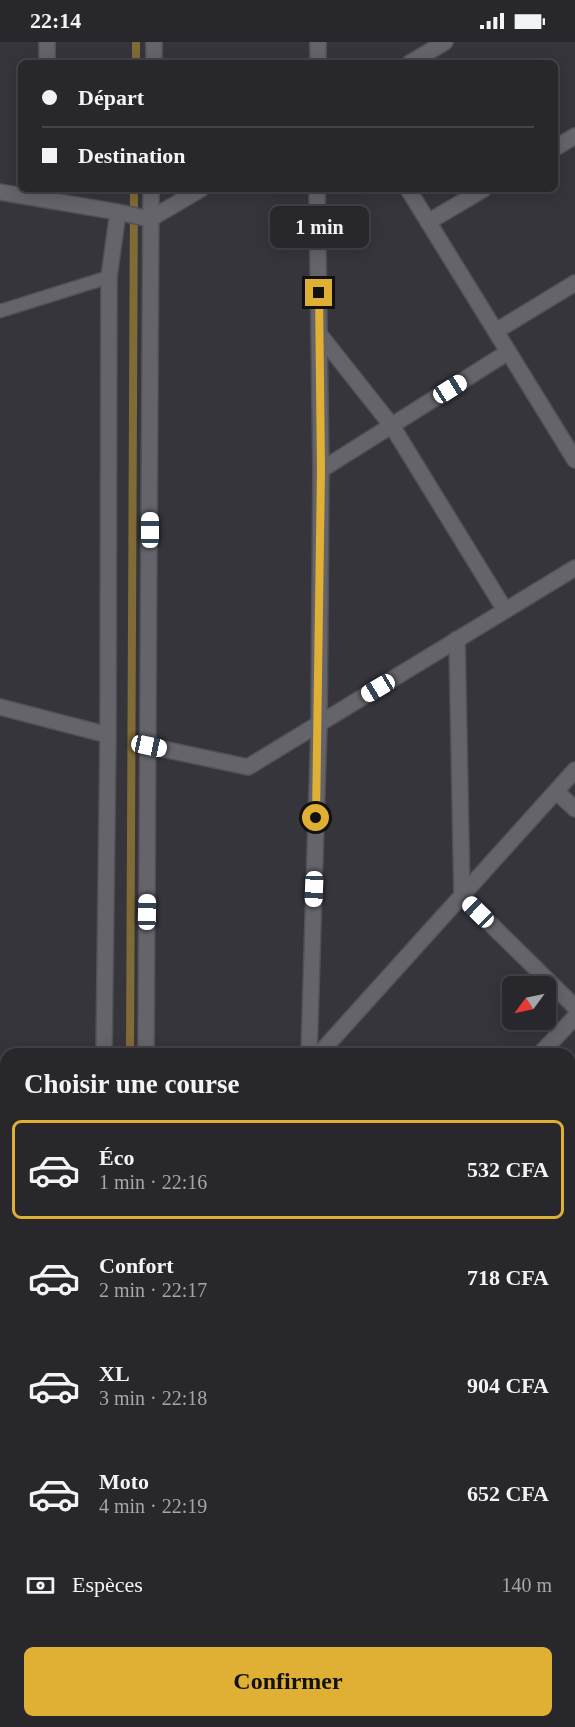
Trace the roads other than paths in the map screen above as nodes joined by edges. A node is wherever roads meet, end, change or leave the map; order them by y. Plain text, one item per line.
1 (47, 42) edge
2 (154, 42) edge
3 (318, 42) edge
4 (445, 42) edge
5 (47, 60) edge
6 (154, 60) edge
7 (318, 60) edge
8 (415, 60) edge
9 (575, 136) edge
10 (558, 146) edge
11 (0, 192) edge
12 (151, 192) edge
13 (196, 192) edge
14 (318, 192) edge
15 (410, 192) edge
16 (479, 192) edge
17 (46, 194) edge
18 (117, 212) junction
19 (150, 219) junction
20 (428, 222) junction
21 (109, 277) junction
22 (575, 283) edge
23 (0, 311) edge
24 (496, 331) junction
25 (320, 335) junction
26 (508, 352) junction
27 (392, 426) junction
28 (568, 435) edge
29 (575, 460) edge
30 (321, 470) junction
31 (575, 568) edge
32 (505, 610) junction
33 (458, 639) junction
34 (0, 707) edge
35 (319, 724) junction
36 (108, 735) junction
37 (149, 746) junction
38 (575, 770) edge
39 (556, 791) junction
40 (575, 809) edge
41 (462, 896) junction
42 (575, 1007) edge
43 (575, 1017) edge
44 (104, 1048) edge
45 (146, 1048) edge
46 (309, 1048) edge
47 (324, 1048) edge
48 (546, 1048) edge

1 - 5 street
2 - 6 street
3 - 7 street
4 - 8 street
9 - 10 street
11 - 17 street
12 - 19 street
13 - 19 street
14 - 25 street
15 - 20 street
16 - 20 street
17 - 18 street
18 - 19 street
18 - 21 street
19 - 37 street
20 - 24 street
21 - 23 lane
21 - 36 street
22 - 24 street
24 - 26 street
25 - 27 street
25 - 30 street
26 - 27 street
26 - 28 street
27 - 30 street
27 - 32 street
28 - 29 street
30 - 35 street
31 - 32 street
32 - 33 street
33 - 35 street
33 - 41 street
34 - 36 street
35 - 37 street
35 - 46 street
36 - 44 street
37 - 45 street
38 - 39 street
39 - 40 street
39 - 41 street
41 - 42 street
41 - 47 street
43 - 48 street

